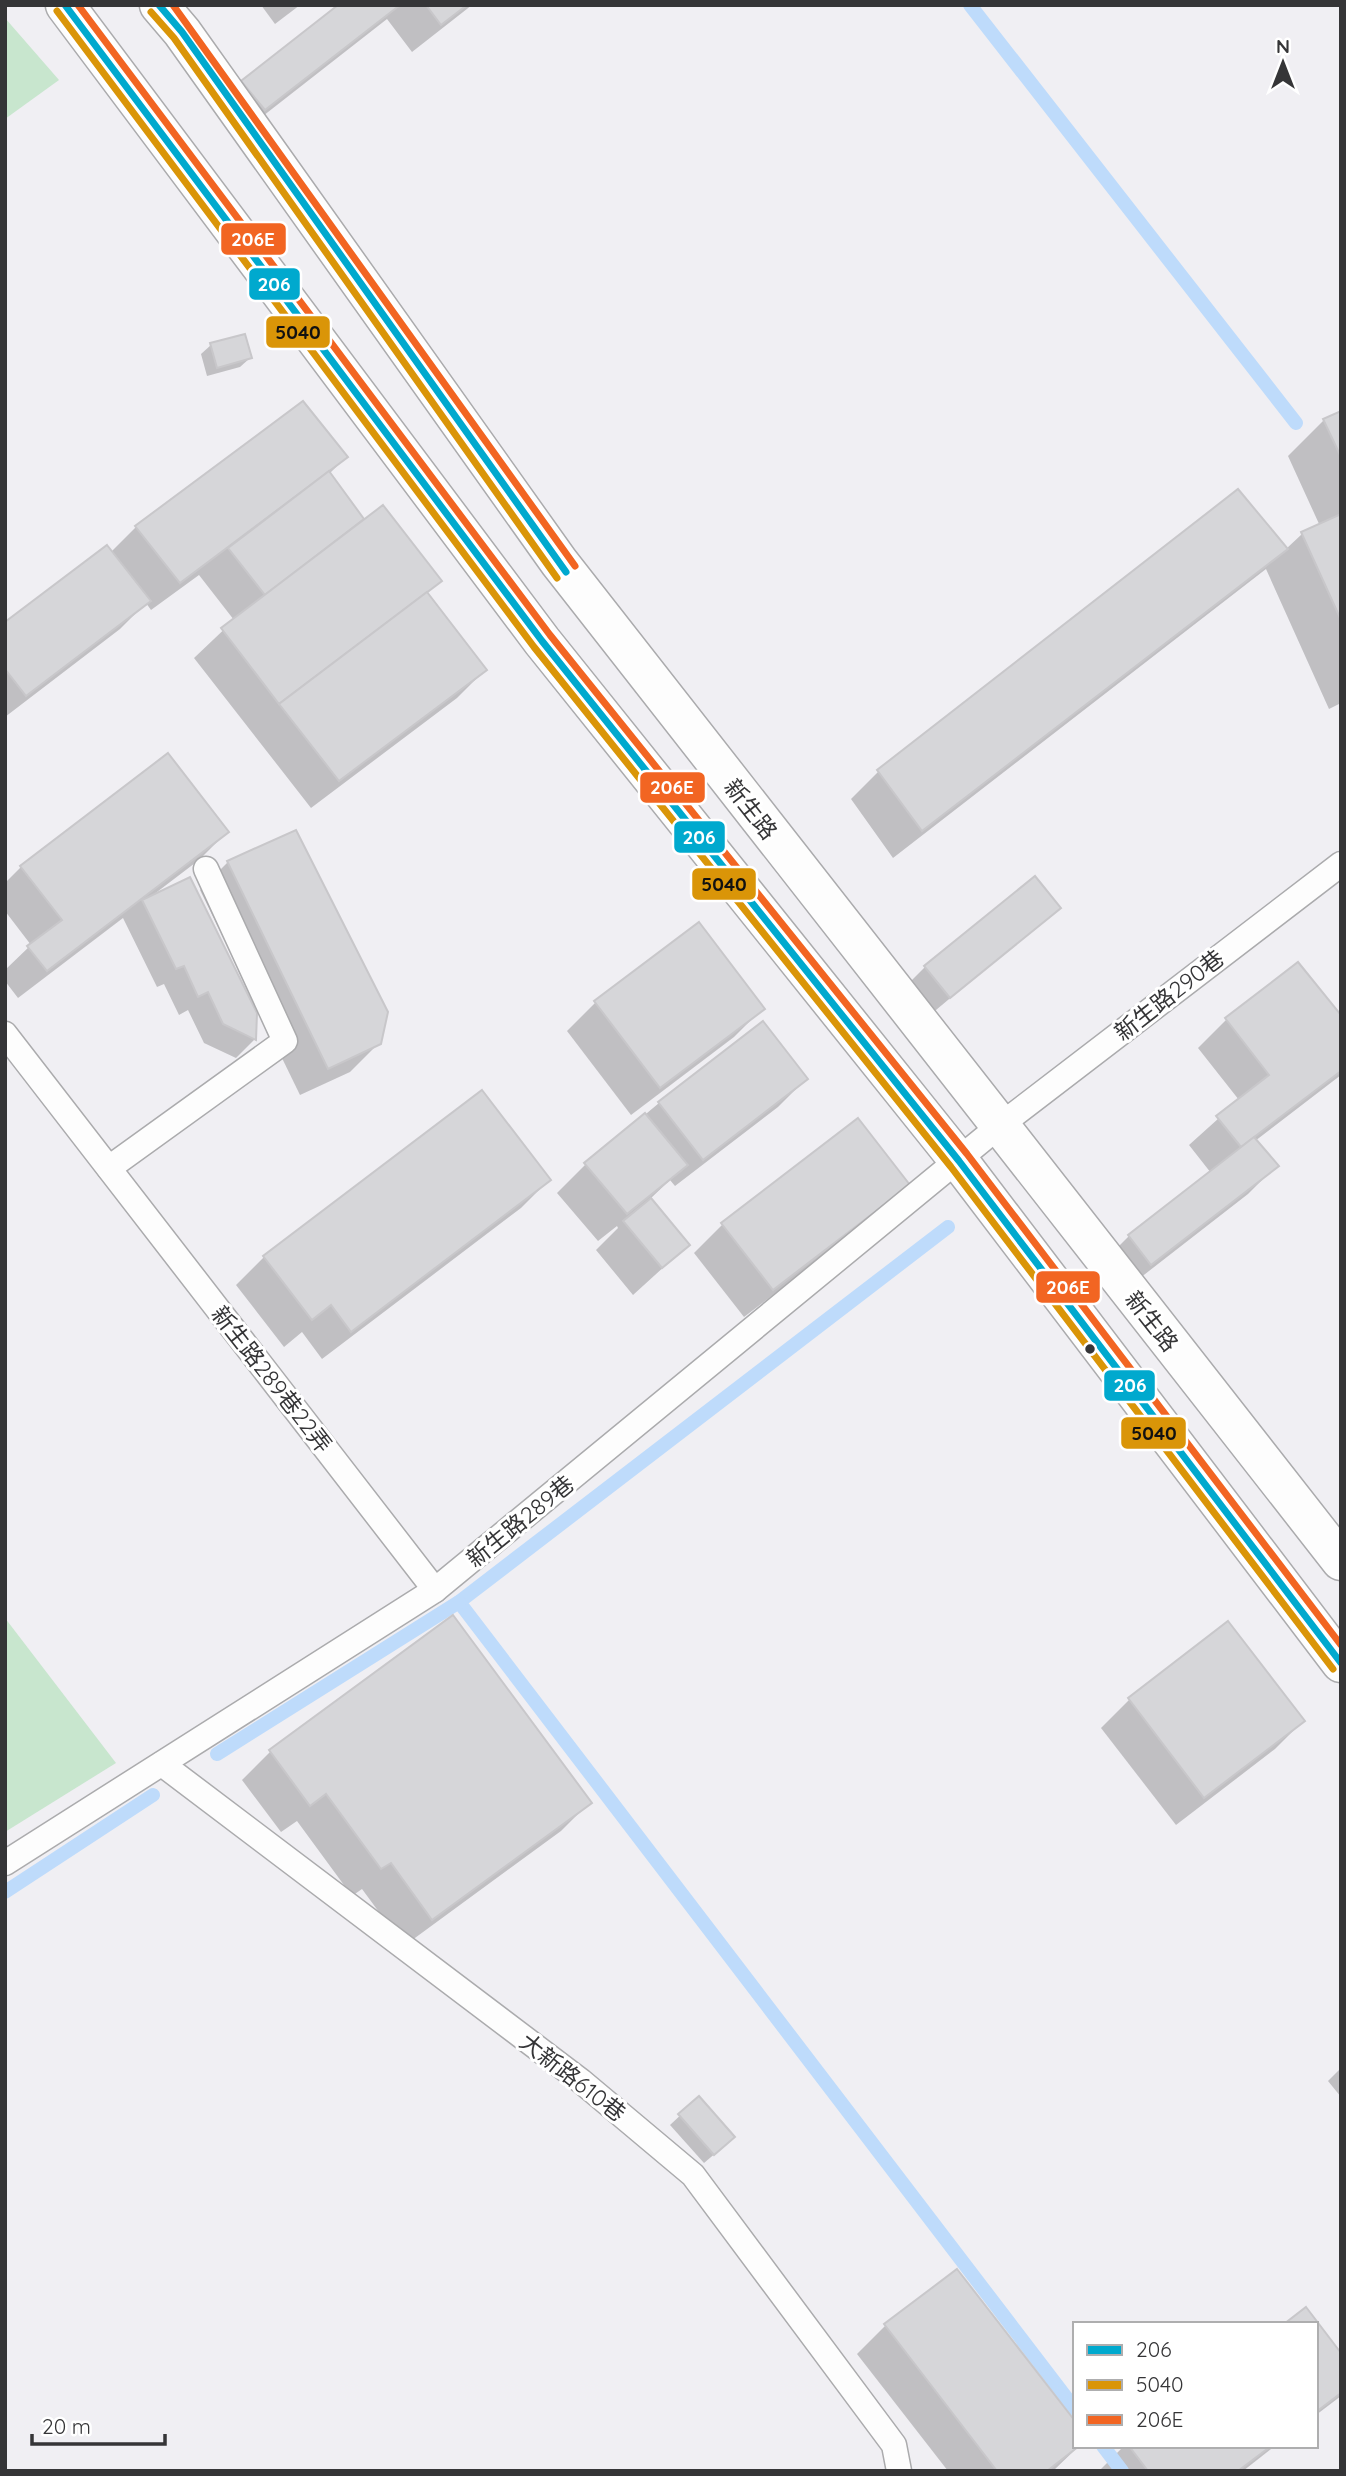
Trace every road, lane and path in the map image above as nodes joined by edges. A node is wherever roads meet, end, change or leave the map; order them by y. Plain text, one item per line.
1 (65, 5) edge
2 (159, 5) edge
3 (1341, 864) edge
4 (206, 869) dead end
5 (5, 1034) edge
6 (998, 1127) junction
7 (959, 1161) junction
8 (109, 1168) junction
9 (1341, 1561) edge
10 (435, 1590) junction
11 (1341, 1664) edge
12 (162, 1763) junction
13 (5, 1863) edge
14 (899, 2471) edge

1 - 7 main road
2 - 6 main road, 新生路
3 - 6 lane, 新生路290巷
4 - 8 lane
5 - 8 lane, 新生路289巷22弄
6 - 7 lane, 新生路289巷
6 - 9 main road, 新生路
7 - 10 lane, 新生路289巷
7 - 11 main road
8 - 10 lane, 新生路289巷22弄
10 - 12 lane, 新生路289巷
12 - 13 lane, 新生路289巷
12 - 14 lane, 大新路610巷

